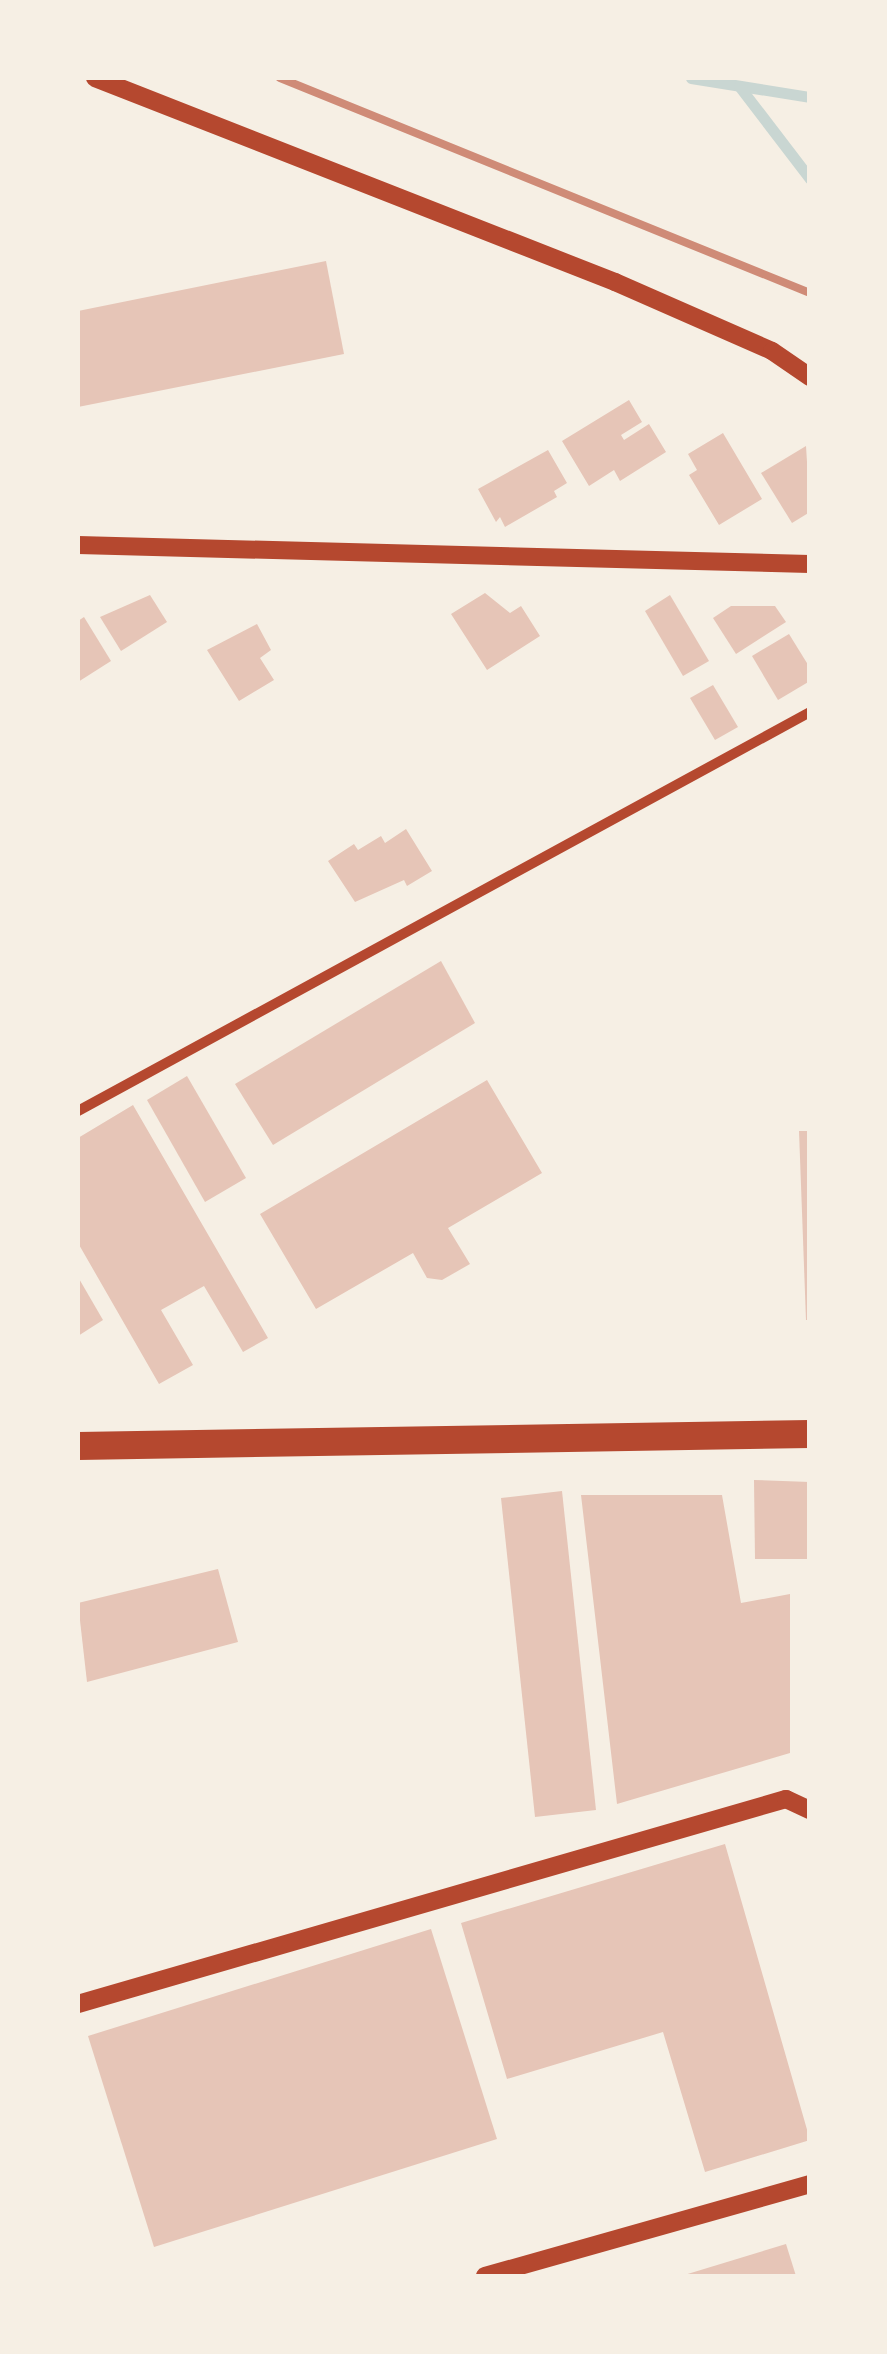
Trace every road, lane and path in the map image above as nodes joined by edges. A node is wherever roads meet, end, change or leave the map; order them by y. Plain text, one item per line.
1 (95, 78) edge
2 (810, 376) edge
3 (78, 545) edge
4 (810, 564) edge
5 (810, 712) edge
6 (78, 1110) edge
7 (810, 1434) edge
8 (78, 1446) edge
9 (810, 1810) edge
10 (78, 2004) edge
11 (810, 2184) edge
12 (485, 2276) edge

1 - 2 street
3 - 4 street
5 - 6 street
7 - 8 highway
9 - 10 street
11 - 12 street

